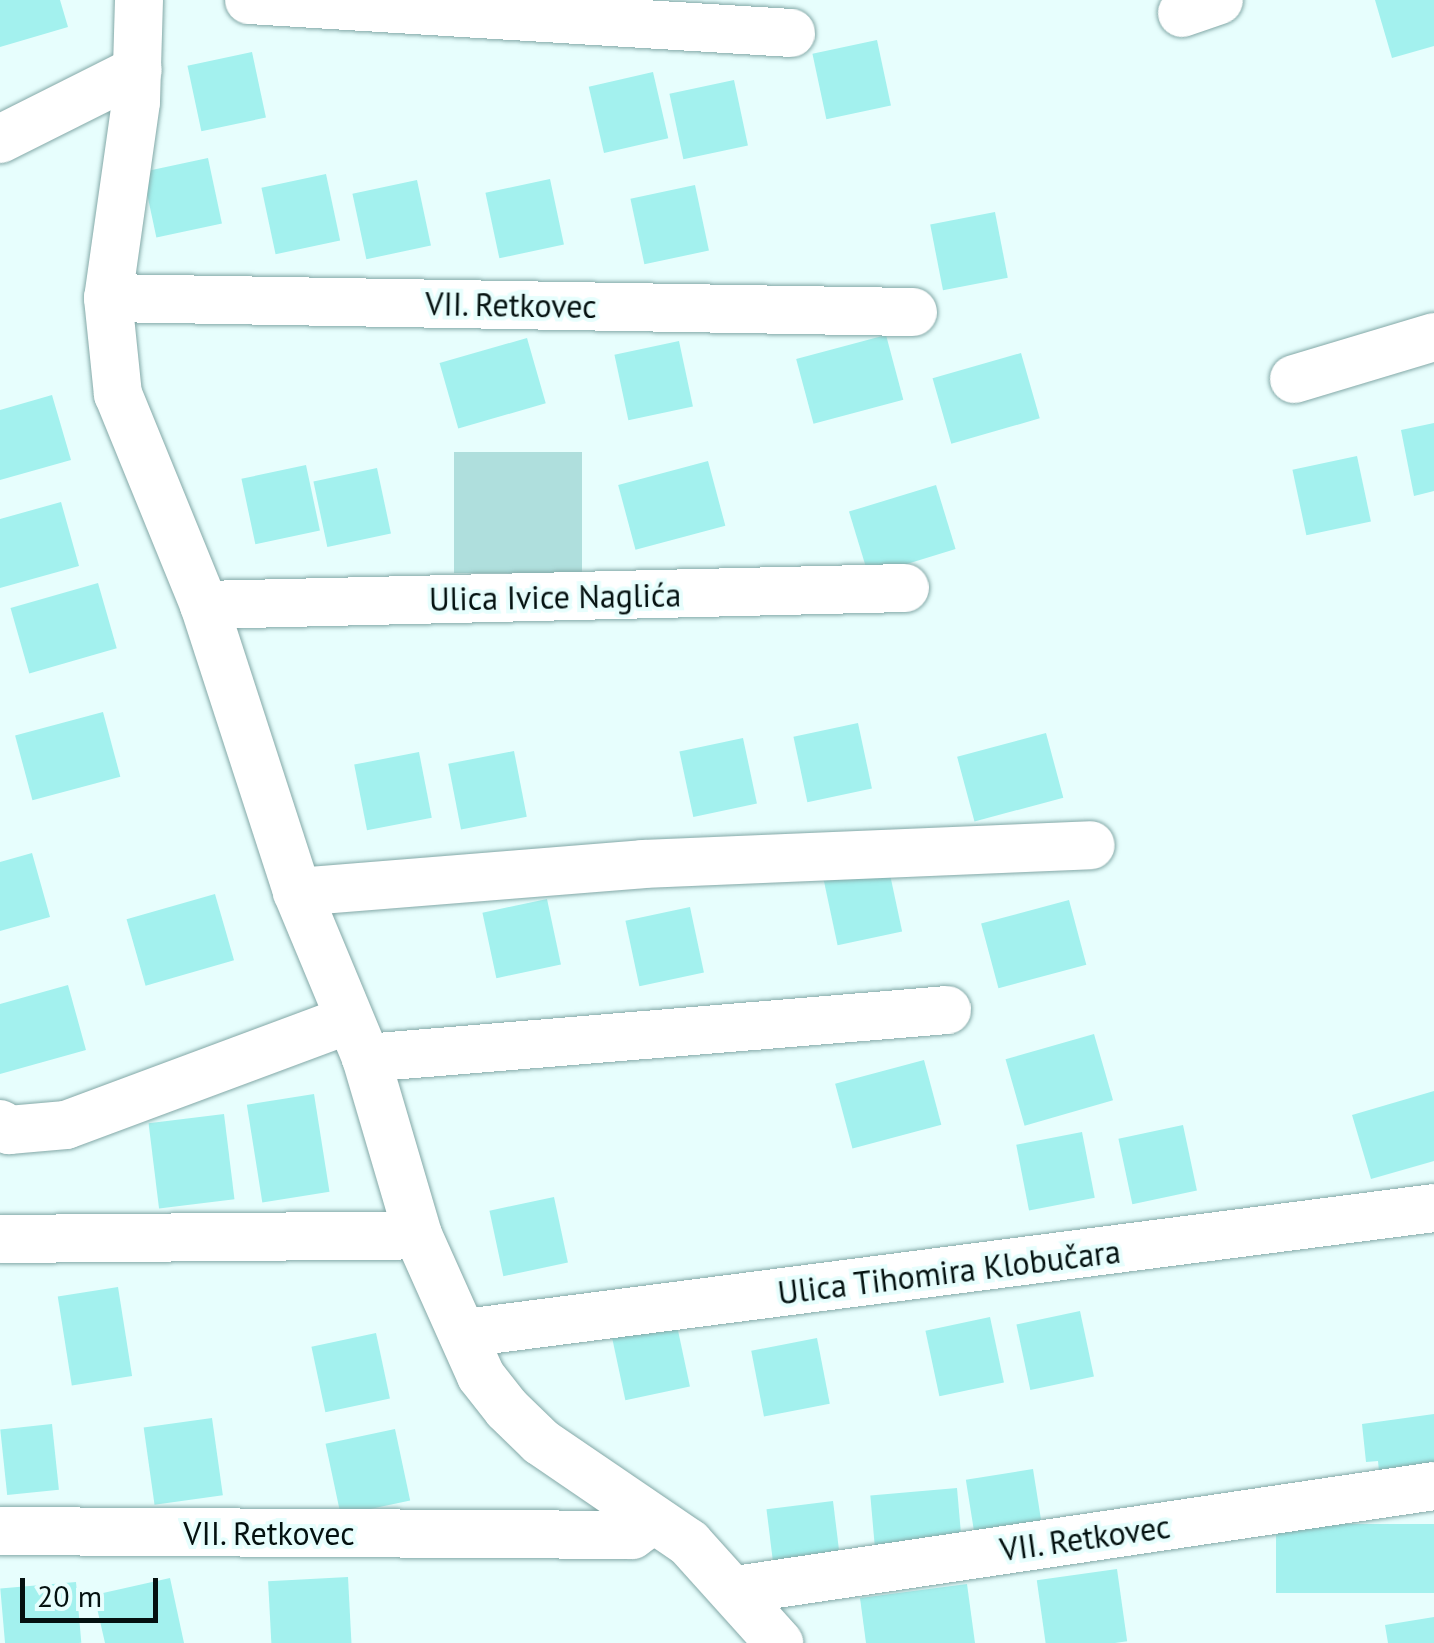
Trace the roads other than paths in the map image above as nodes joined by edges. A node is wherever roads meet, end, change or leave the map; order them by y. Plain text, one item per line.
1 (139, 0) edge
2 (249, 0) edge
3 (791, 33) dead end
4 (138, 70) junction
5 (0, 138) edge
6 (108, 298) junction
7 (913, 312) dead end
8 (1434, 337) edge
9 (1294, 379) dead end
10 (905, 588) dead end
11 (204, 605) junction
12 (1091, 846) dead end
13 (296, 892) junction
14 (947, 1010) dead end
15 (357, 1039) junction
16 (0, 1124) edge
17 (1434, 1208) edge
18 (418, 1235) junction
19 (0, 1239) edge
20 (464, 1333) junction
21 (1434, 1486) edge
22 (653, 1520) junction
23 (0, 1531) edge
24 (736, 1590) junction
25 (779, 1643) edge

1 - 4 street
2 - 3 street
4 - 5 street
4 - 6 street
6 - 7 street, VII. Retkovec
6 - 11 street
8 - 9 street
10 - 11 street, Ulica Ivice Naglića
11 - 13 street
12 - 13 street
13 - 15 street
14 - 15 street
15 - 16 street
15 - 18 street
17 - 20 street, Ulica Tihomira Klobučara
18 - 19 street
18 - 20 street
20 - 22 street
21 - 24 street, VII. Retkovec
22 - 23 street, VII. Retkovec
22 - 24 street
24 - 25 street

